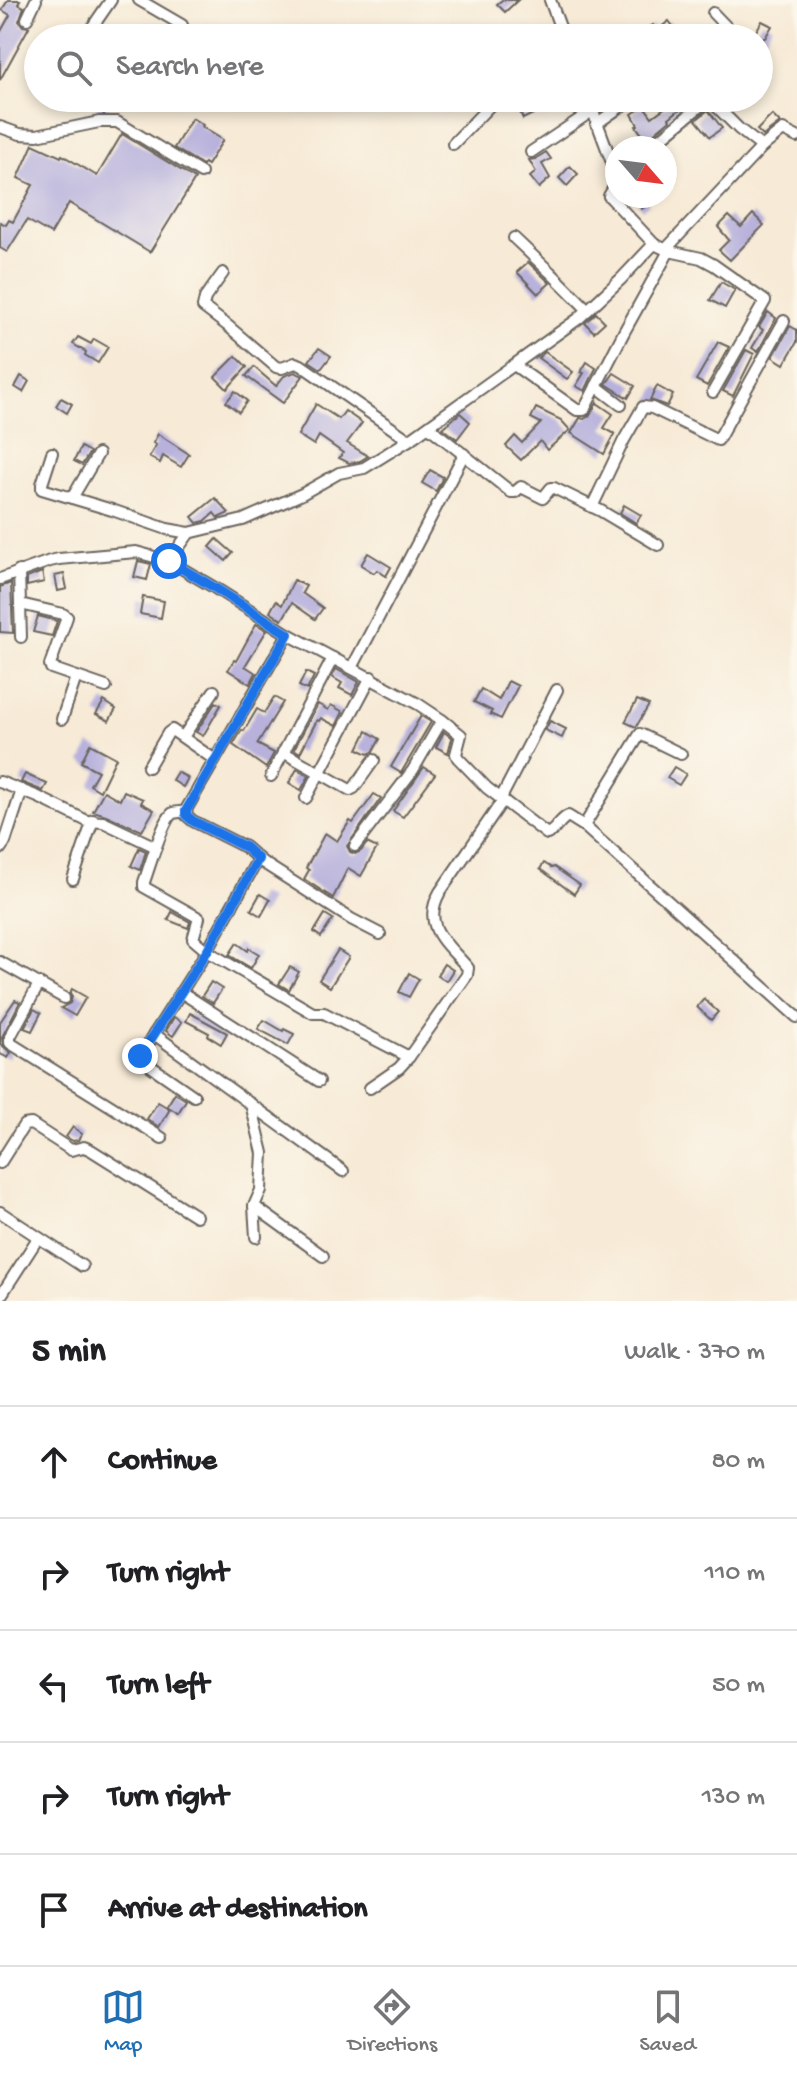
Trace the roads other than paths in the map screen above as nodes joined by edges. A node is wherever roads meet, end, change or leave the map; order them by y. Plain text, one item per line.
1 (36, 0) edge
2 (111, 0) edge
3 (139, 0) edge
4 (550, 0) edge
5 (713, 13) dead end
6 (27, 19) dead end
7 (95, 24) edge
8 (180, 24) edge
9 (558, 24) edge
10 (724, 24) edge
11 (484, 112) edge
12 (591, 112) edge
13 (592, 112) edge
14 (613, 112) edge
15 (692, 112) edge
16 (723, 112) edge
17 (596, 124) junction
18 (0, 127) edge
19 (663, 136) edge
20 (797, 137) edge
21 (453, 144) dead end
22 (762, 147) junction
23 (605, 148) edge
24 (531, 152) dead end
25 (201, 173) dead end
26 (620, 208) edge
27 (514, 238) dead end
28 (654, 244) junction
29 (668, 250) junction
30 (223, 273) dead end
31 (588, 310) junction
32 (784, 321) dead end
33 (514, 365) junction
34 (596, 386) junction
35 (713, 392) dead end
36 (621, 405) dead end
37 (429, 427) junction
38 (409, 440) junction
39 (52, 453) dead end
40 (98, 454) dead end
41 (464, 454) junction
42 (72, 498) junction
43 (592, 507) junction
44 (189, 533) junction
45 (658, 545) dead end
46 (169, 561) junction
47 (19, 571) junction
48 (0, 579) edge
49 (20, 604) junction
50 (288, 634) junction
51 (21, 637) dead end
52 (333, 658) junction
53 (352, 668) junction
54 (76, 677) junction
55 (371, 677) junction
56 (106, 687) dead end
57 (557, 690) dead end
58 (214, 691) dead end
59 (62, 719) dead end
60 (442, 720) junction
61 (183, 737) junction
62 (283, 752) junction
63 (681, 754) dead end
64 (215, 760) junction
65 (374, 760) dead end
66 (148, 767) dead end
67 (319, 773) junction
68 (271, 776) dead end
69 (0, 782) edge
70 (22, 790) junction
71 (306, 798) dead end
72 (502, 799) junction
73 (186, 811) junction
74 (93, 820) junction
75 (584, 826) junction
76 (355, 846) dead end
77 (156, 847) junction
78 (0, 849) edge
79 (258, 859) junction
80 (73, 879) dead end
81 (380, 934) dead end
82 (207, 951) junction
83 (0, 962) edge
84 (39, 984) junction
85 (181, 992) junction
86 (64, 998) dead end
87 (797, 1017) edge
88 (154, 1034) junction
89 (409, 1057) junction
90 (319, 1081) dead end
91 (370, 1088) dead end
92 (194, 1096) dead end
93 (251, 1104) junction
94 (162, 1138) dead end
95 (0, 1163) edge
96 (343, 1171) dead end
97 (254, 1206) junction
98 (0, 1212) edge
99 (196, 1216) dead end
100 (256, 1237) dead end
101 (38, 1238) junction
102 (323, 1256) dead end
103 (82, 1266) dead end
104 (0, 1297) edge

1 - 6 street
2 - 7 street
3 - 8 street
4 - 9 street
5 - 10 street
11 - 21 street
12 - 24 street
13 - 17 street
14 - 17 street
15 - 19 street
16 - 22 street
17 - 23 street
18 - 25 street
20 - 22 street
22 - 29 street
26 - 28 street
27 - 31 street
28 - 29 street
28 - 31 street
29 - 34 street
29 - 35 street
30 - 38 street
31 - 33 street
32 - 43 street
33 - 34 street
33 - 37 street
34 - 36 street
37 - 38 street
37 - 41 street
38 - 44 street
39 - 42 street
40 - 42 street
41 - 43 street
41 - 53 street
42 - 44 street
43 - 45 street
44 - 46 street
46 - 47 street
46 - 50 street
47 - 48 street
47 - 49 street
49 - 51 street
49 - 54 street
50 - 52 street
50 - 64 street
52 - 53 street
52 - 62 street
53 - 55 street
54 - 56 street
54 - 59 street
55 - 60 street
55 - 67 street
57 - 72 street
58 - 61 street
60 - 72 street
60 - 76 street
61 - 64 street
61 - 66 street
62 - 67 street
62 - 68 street
63 - 75 street
64 - 73 street
65 - 67 street
67 - 71 street
69 - 70 street
70 - 74 street
70 - 78 street
72 - 75 street
72 - 89 street
73 - 77 street
73 - 79 street
74 - 77 street
74 - 80 street
75 - 87 street
77 - 82 street
79 - 81 street
79 - 82 street
82 - 85 street
82 - 89 street
83 - 84 street
84 - 86 street
84 - 94 street
85 - 88 street
85 - 90 street
88 - 92 street
88 - 93 street
89 - 91 street
93 - 96 street
93 - 97 street
95 - 99 street
97 - 100 street
97 - 102 street
98 - 101 street
101 - 103 street
101 - 104 street

